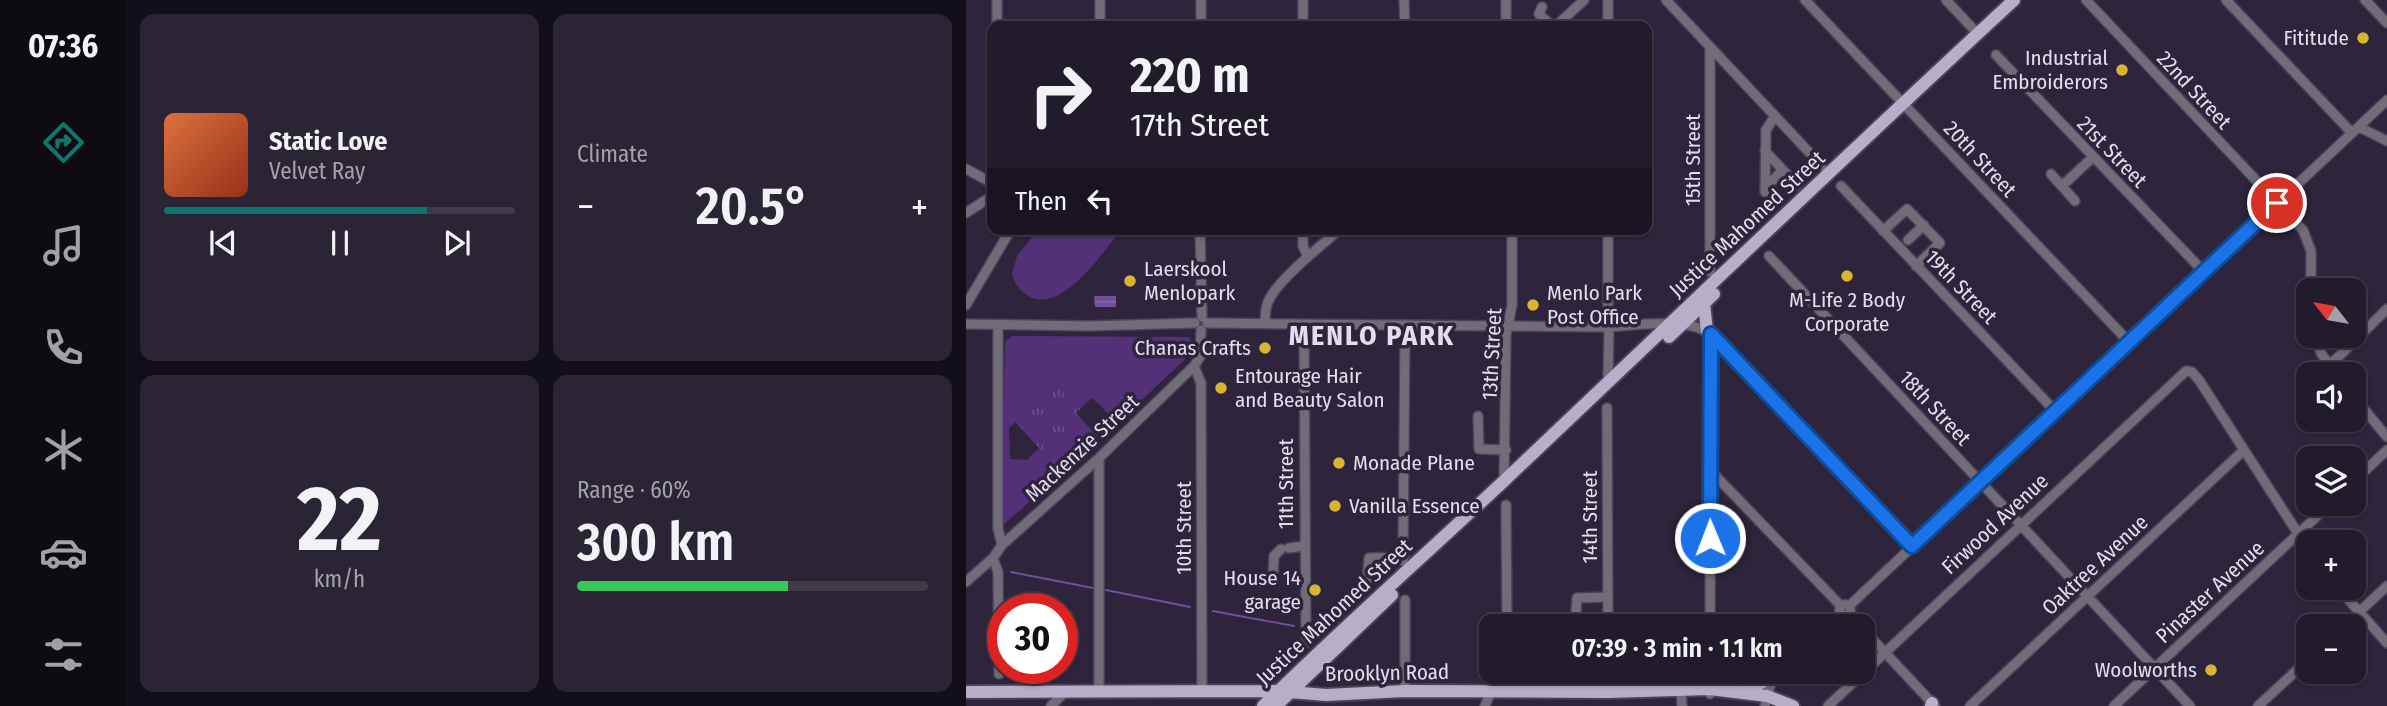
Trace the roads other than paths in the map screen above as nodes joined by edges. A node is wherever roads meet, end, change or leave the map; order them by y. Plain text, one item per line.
1 (998, 0) edge
2 (1100, 0) edge
3 (1201, 0) edge
4 (1303, 0) edge
5 (1405, 0) edge
6 (1506, 0) edge
7 (1584, 0) edge
8 (1608, 0) edge
9 (1666, 0) edge
10 (1805, 0) edge
11 (1946, 0) edge
12 (2014, 0) edge
13 (2024, 0) edge
14 (2086, 0) edge
15 (2227, 0) edge
16 (2365, 0) edge
17 (1542, 8) dead end
18 (998, 21) edge
19 (1100, 21) edge
20 (1201, 21) edge
21 (1301, 21) edge
22 (1405, 21) edge
23 (1506, 21) edge
24 (1548, 21) edge
25 (1560, 21) edge
26 (1608, 21) edge
27 (2387, 23) edge
28 (1978, 34) junction
29 (1710, 47) junction
30 (1996, 55) dead end
31 (2387, 100) edge
32 (1905, 106) junction
33 (1775, 116) junction
34 (2356, 130) junction
35 (2387, 141) edge
36 (1765, 151) junction
37 (2093, 157) junction
38 (1822, 166) dead end
39 (966, 169) edge
40 (1783, 170) junction
41 (2051, 174) dead end
42 (987, 180) edge
43 (1797, 185) dead end
44 (1841, 186) dead end
45 (2062, 186) junction
46 (987, 199) edge
47 (2075, 201) dead end
48 (2277, 203) junction
49 (966, 212) edge
50 (1924, 225) junction
51 (1883, 231) junction
52 (1007, 235) edge
53 (1200, 235) edge
54 (1303, 235) edge
55 (1333, 235) edge
56 (1512, 235) edge
57 (1608, 235) edge
58 (1908, 240) dead end
59 (1308, 257) junction
60 (1769, 257) dead end
61 (1916, 266) junction
62 (1710, 272) dead end
63 (2204, 272) junction
64 (2311, 278) edge
65 (1704, 303) junction
66 (966, 305) edge
67 (2387, 309) edge
68 (1608, 313) dead end
69 (1201, 323) junction
70 (966, 324) edge
71 (1265, 324) junction
72 (1676, 324) junction
73 (1304, 325) junction
74 (1405, 325) junction
75 (1508, 325) junction
76 (998, 326) junction
77 (1609, 327) junction
78 (1709, 332) junction
79 (2129, 342) junction
80 (2333, 362) edge
81 (1194, 366) junction
82 (1608, 381) junction
83 (1607, 408) dead end
84 (2055, 411) junction
85 (2366, 412) edge
86 (1478, 416) dead end
87 (2387, 437) edge
88 (2244, 450) junction
89 (2387, 450) edge
90 (1506, 454) junction
91 (1099, 458) junction
92 (1709, 469) junction
93 (2366, 470) edge
94 (1504, 480) junction
95 (1980, 481) junction
96 (1506, 505) dead end
97 (2317, 516) edge
98 (2021, 523) junction
99 (2302, 530) edge
100 (2296, 531) edge
101 (2296, 536) edge
102 (1002, 545) junction
103 (1304, 546) junction
104 (1912, 546) junction
105 (993, 558) junction
106 (1273, 578) dead end
107 (966, 582) edge
108 (1367, 582) dead end
109 (2387, 586) edge
110 (998, 593) edge
111 (2088, 596) junction
112 (1608, 597) junction
113 (1405, 600) dead end
114 (2348, 600) edge
115 (1845, 610) junction
116 (2359, 613) junction
117 (1507, 614) edge
118 (1576, 614) edge
119 (1608, 614) edge
120 (1710, 614) edge
121 (1840, 614) edge
122 (1849, 614) edge
123 (1875, 642) edge
124 (1306, 643) dead end
125 (2387, 643) edge
126 (1885, 652) junction
127 (2154, 667) junction
128 (1314, 668) junction
129 (2296, 671) edge
130 (1507, 684) edge
131 (1608, 684) edge
132 (1710, 684) edge
133 (1759, 684) edge
134 (1773, 684) edge
135 (1066, 691) junction
136 (1100, 691) junction
137 (1284, 691) junction
138 (1405, 691) junction
139 (1492, 691) junction
140 (1683, 691) junction
141 (1732, 691) junction
142 (966, 692) edge
143 (1202, 692) junction
144 (1507, 692) junction
145 (1608, 692) junction
146 (1710, 692) junction
147 (1224, 693) junction
148 (1326, 695) junction
149 (1767, 703) edge
150 (1933, 705) edge
151 (1051, 706) edge
152 (1242, 706) edge
153 (1262, 706) edge
154 (1276, 706) edge
155 (1485, 706) edge
156 (1682, 706) edge
157 (1793, 706) edge
158 (1828, 706) edge
159 (1970, 706) edge
160 (2114, 706) edge
161 (2190, 706) edge
162 (2258, 706) edge

1 - 18 street
2 - 19 street
3 - 20 street
4 - 21 street
5 - 22 street
6 - 23 street
7 - 25 street
8 - 26 street
9 - 29 street
10 - 32 street, 20th Street
11 - 28 street
12 - 28 main road, Justice Mahomed Street
13 - 32 main road, Justice Mahomed Street
14 - 48 street, 22nd Street
15 - 34 street
16 - 27 street
17 - 24 street
28 - 32 main road, Justice Mahomed Street
29 - 33 street
29 - 62 street, 15th Street
30 - 37 street, 21st Street
31 - 34 street
32 - 65 main road, Justice Mahomed Street
32 - 72 main road, Justice Mahomed Street
32 - 79 street, 20th Street
33 - 36 street
33 - 38 street
34 - 35 street
34 - 48 street
36 - 40 street
36 - 40 street
37 - 45 street
37 - 63 street, 21st Street
39 - 42 street
40 - 43 street
41 - 45 street
44 - 51 street, 19th Street
45 - 47 street
46 - 49 street
48 - 63 street
48 - 64 street, 22nd Street
50 - 51 street
50 - 58 street
50 - 61 street
51 - 61 street, 19th Street
52 - 66 street
53 - 69 street
54 - 59 street
55 - 59 street
56 - 75 street, 13th Street
57 - 68 street
59 - 71 street
60 - 95 street, 18th Street
61 - 84 street, 19th Street
63 - 79 street
65 - 72 main road, Justice Mahomed Street
65 - 78 main road
67 - 80 street
69 - 71 street
69 - 76 street
69 - 81 street
70 - 76 street
71 - 73 street
72 - 77 street
72 - 78 street
72 - 82 main road, Justice Mahomed Street
72 - 128 main road, Justice Mahomed Street
73 - 74 street
73 - 103 street, 11th Street
74 - 75 street
74 - 108 street
75 - 77 street
75 - 90 street, 13th Street
76 - 102 street
77 - 82 street
78 - 92 street
78 - 104 street
79 - 84 street
81 - 91 street, Mackenzie Street
81 - 143 street, 10th Street
82 - 94 main road, Justice Mahomed Street
83 - 112 street, 14th Street
84 - 95 street
85 - 87 street
86 - 90 street
88 - 98 street, Firwood Avenue
88 - 100 street
88 - 111 street, Oaktree Avenue
89 - 93 street
90 - 94 street, 13th Street
91 - 102 street, Mackenzie Street
91 - 136 street
92 - 115 street
92 - 120 street
94 - 137 main road, Justice Mahomed Street
95 - 98 street, 18th Street
95 - 104 street
96 - 117 street
97 - 99 street, Pinaster Avenue
98 - 111 street, 18th Street
98 - 126 street, Firwood Avenue
101 - 127 street, Pinaster Avenue
102 - 105 street, Mackenzie Street
103 - 106 street
103 - 124 street, 11th Street
104 - 115 street
105 - 107 street, Mackenzie Street
105 - 110 street
109 - 116 street
111 - 127 street, 18th Street
111 - 159 street, Oaktree Avenue
112 - 118 street
112 - 119 street, 14th Street
113 - 138 street
114 - 116 street
115 - 121 street
115 - 122 street
116 - 125 street
123 - 126 street
126 - 150 street
126 - 158 street, Firwood Avenue
127 - 160 street, Pinaster Avenue
127 - 161 street, 18th Street
128 - 137 main road, Justice Mahomed Street
128 - 148 main road
129 - 162 street
130 - 144 street
131 - 145 street
132 - 146 street
133 - 141 main road
134 - 149 street
135 - 136 main road, Brooklyn Road
135 - 142 main road, Brooklyn Road
135 - 151 street
136 - 143 main road, Brooklyn Road
137 - 147 main road, Brooklyn Road
137 - 148 main road, Brooklyn Road
137 - 153 main road, Justice Mahomed Street
137 - 154 main road, Justice Mahomed Street
138 - 139 main road, Brooklyn Road
138 - 148 main road, Brooklyn Road
139 - 144 main road, Brooklyn Road
139 - 155 street
140 - 145 main road, Brooklyn Road
140 - 146 main road, Brooklyn Road
140 - 156 street
141 - 146 main road, Brooklyn Road
141 - 149 main road, Brooklyn Road
143 - 147 main road, Brooklyn Road
144 - 145 main road, Brooklyn Road
146 - 149 main road, Brooklyn Road
147 - 152 main road
149 - 157 main road

